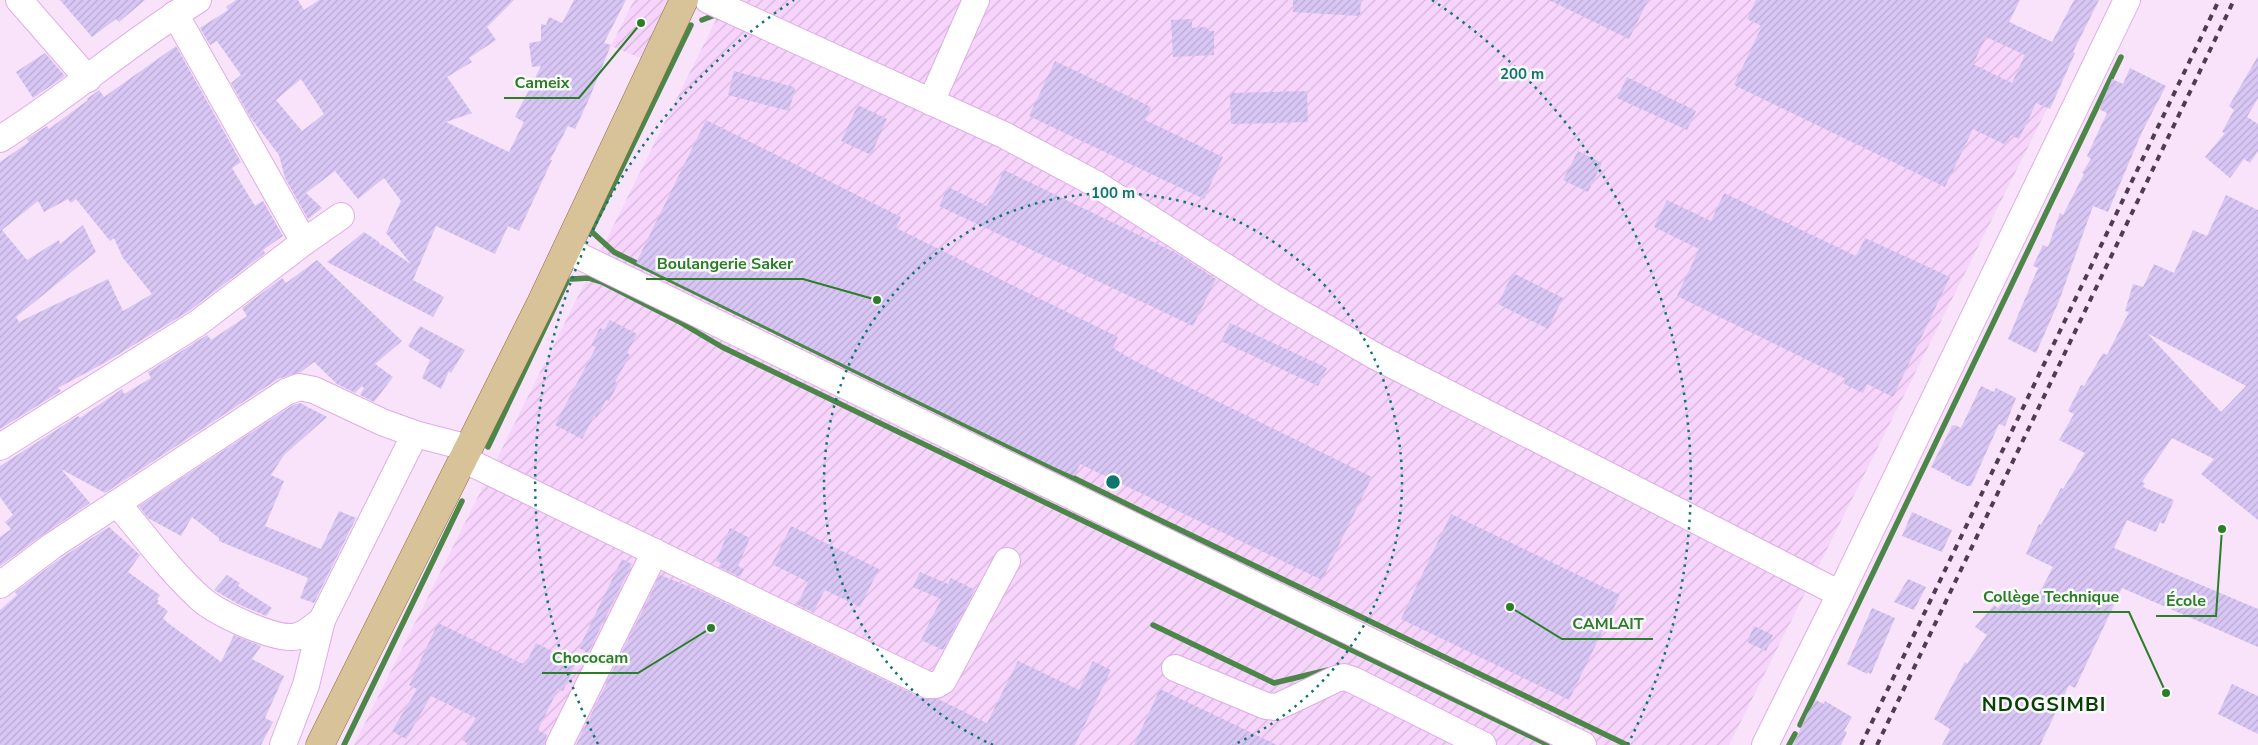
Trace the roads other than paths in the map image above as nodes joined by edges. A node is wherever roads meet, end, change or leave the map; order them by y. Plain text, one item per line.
1 (19, 0) edge
2 (198, 0) edge
3 (684, 0) edge
4 (708, 0) edge
5 (976, 0) edge
6 (2127, 0) edge
7 (175, 14) junction
8 (88, 79) junction
9 (931, 102) junction
10 (0, 139) edge
11 (341, 216) dead end
12 (304, 242) junction
13 (567, 250) junction
14 (425, 436) junction
15 (0, 447) edge
16 (465, 450) junction
17 (117, 503) junction
18 (655, 552) junction
19 (1007, 561) dead end
20 (0, 585) edge
21 (1840, 594) junction
22 (322, 620) junction
23 (1175, 668) dead end
24 (284, 745) edge
25 (320, 745) edge
26 (560, 745) edge
27 (1483, 745) edge
28 (1583, 745) edge
29 (1765, 745) edge

1 - 8 street
2 - 7 street
3 - 13 main road
4 - 9 street
5 - 9 street
6 - 21 street
7 - 8 street
7 - 12 street
8 - 10 street
9 - 21 street
11 - 12 street
12 - 15 street
13 - 16 main road
13 - 28 street
14 - 16 street
14 - 17 street
14 - 22 street
16 - 18 street
16 - 25 main road
17 - 20 street
17 - 22 street
18 - 19 street
18 - 26 street
21 - 29 street
22 - 24 street
23 - 27 street

